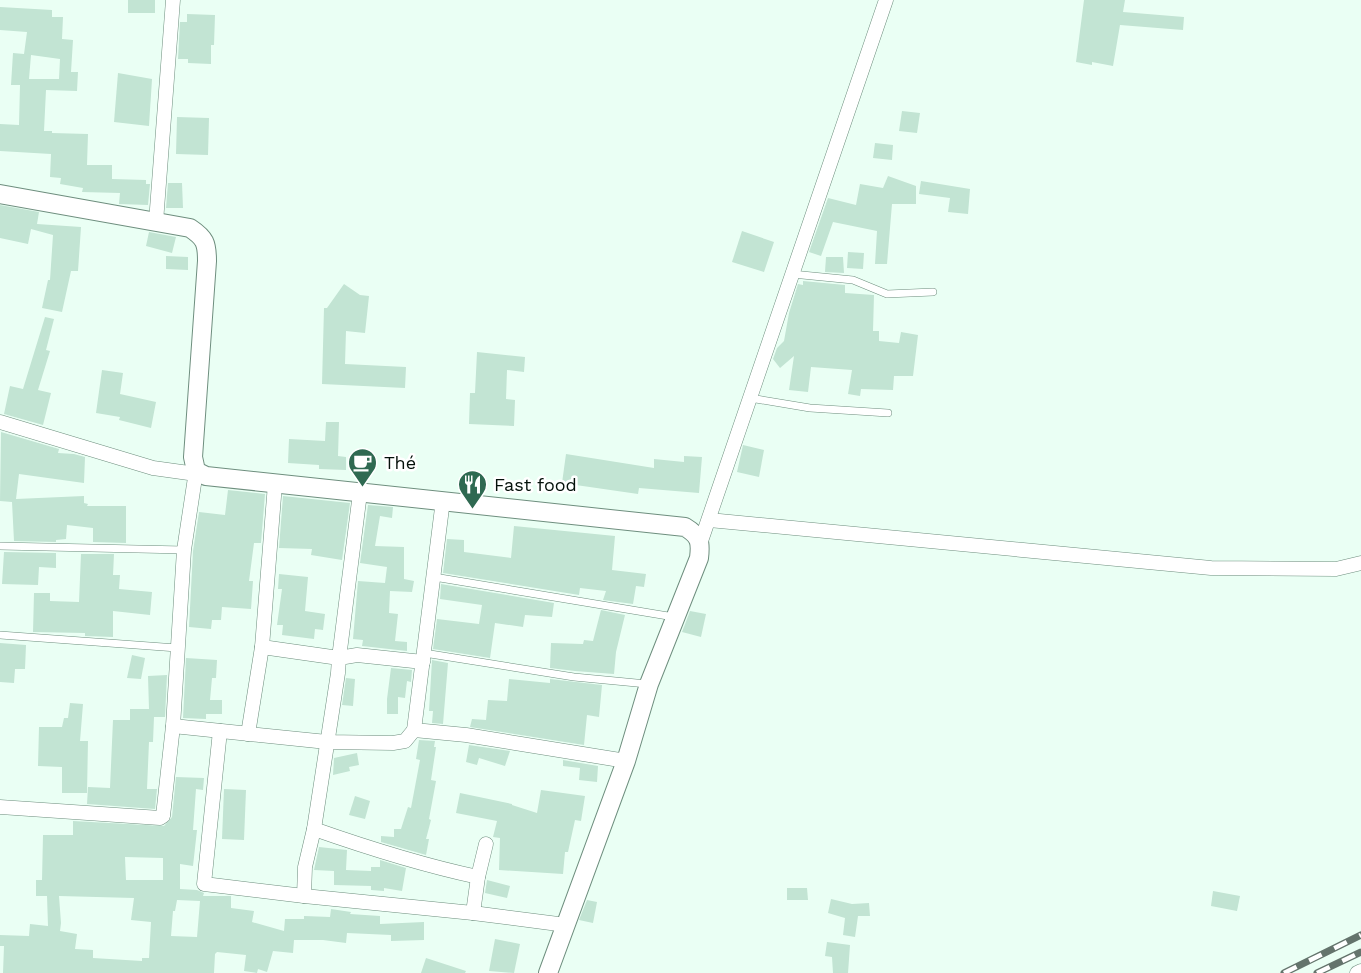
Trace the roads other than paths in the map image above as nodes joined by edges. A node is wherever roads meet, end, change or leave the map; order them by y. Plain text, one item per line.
1 (173, 0) edge
2 (886, 0) edge
3 (0, 194) edge
4 (156, 222) junction
5 (792, 274) junction
6 (933, 292) dead end
7 (750, 399) junction
8 (888, 413) dead end
9 (0, 422) edge
10 (196, 472) junction
11 (274, 484) junction
12 (360, 493) junction
13 (443, 500) junction
14 (709, 520) junction
15 (700, 544) junction
16 (0, 546) edge
17 (184, 550) junction
18 (1361, 563) edge
19 (434, 577) junction
20 (675, 617) junction
21 (0, 635) edge
22 (262, 647) junction
23 (177, 648) junction
24 (339, 658) junction
25 (423, 658) junction
26 (650, 684) junction
27 (172, 726) junction
28 (220, 730) junction
29 (414, 730) junction
30 (248, 734) junction
31 (327, 742) junction
32 (626, 761) junction
33 (0, 807) edge
34 (314, 829) junction
35 (486, 844) dead end
36 (478, 877) junction
37 (303, 896) junction
38 (474, 913) junction
39 (566, 925) junction
40 (1361, 971) edge
41 (548, 973) edge
42 (1357, 973) edge

1 - 4 street
2 - 5 street
3 - 4 street
4 - 10 street
5 - 6 lane
5 - 7 street
7 - 8 lane
7 - 14 street
9 - 10 street
10 - 11 street
10 - 17 street
11 - 12 street
11 - 22 street
12 - 13 street
12 - 24 street
13 - 15 street
13 - 19 street
14 - 15 street
14 - 18 street
15 - 20 street
16 - 17 lane
17 - 23 street
19 - 20 lane
19 - 25 street
20 - 26 street
21 - 23 lane
22 - 24 street
22 - 30 street
23 - 27 street
24 - 25 street
24 - 31 street
25 - 26 lane
25 - 29 street
26 - 32 street
27 - 28 street
27 - 33 street
28 - 30 street
28 - 37 street
29 - 31 street
29 - 32 street
30 - 31 street
31 - 34 street
32 - 39 street
34 - 36 street
34 - 37 street
35 - 36 street
36 - 38 street
37 - 38 street
38 - 39 street
39 - 41 street
40 - 42 street

